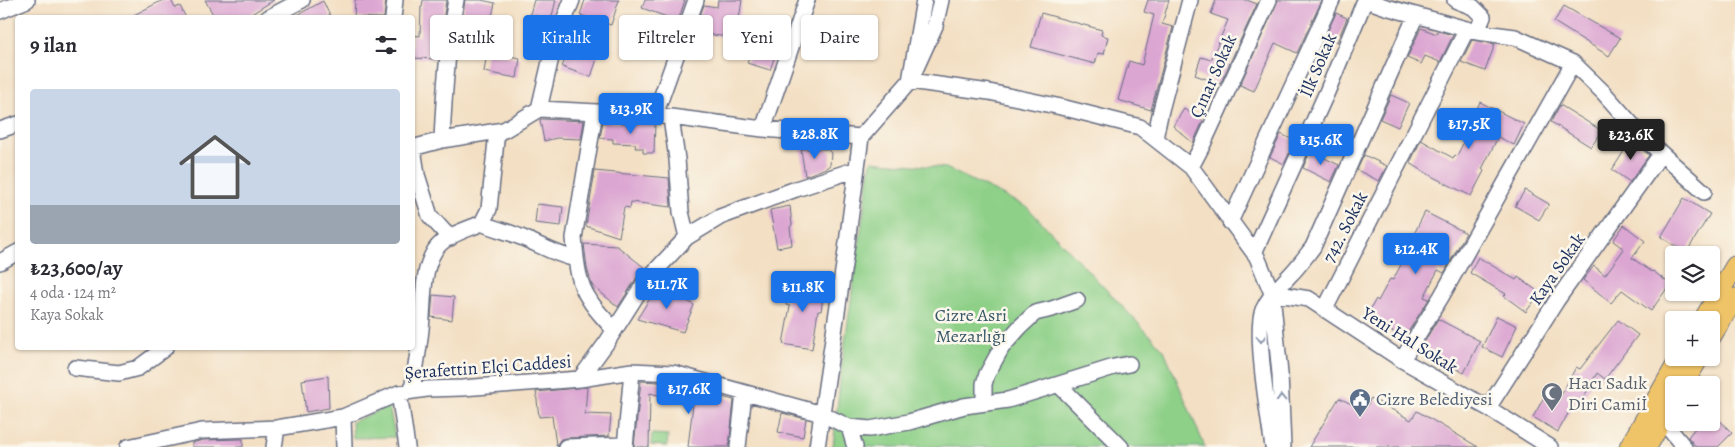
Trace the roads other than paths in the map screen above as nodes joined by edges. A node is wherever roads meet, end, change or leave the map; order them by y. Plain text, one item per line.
1 (27, 0) edge
2 (302, 0) edge
3 (395, 0) edge
4 (456, 0) edge
5 (572, 0) edge
6 (696, 0) edge
7 (807, 0) edge
8 (924, 0) edge
9 (940, 0) edge
10 (1190, 0) edge
11 (1269, 0) edge
12 (1332, 0) edge
13 (1365, 0) edge
14 (1455, 0) edge
15 (0, 12) edge
16 (274, 15) edge
17 (393, 15) edge
18 (1416, 15) junction
19 (1472, 30) junction
20 (1573, 63) junction
21 (910, 81) junction
22 (539, 109) junction
23 (595, 112) junction
24 (655, 115) junction
25 (671, 118) junction
26 (15, 125) edge
27 (0, 130) edge
28 (764, 130) junction
29 (497, 131) junction
30 (861, 137) junction
31 (1155, 138) junction
32 (442, 140) junction
33 (415, 147) edge
34 (1661, 154) junction
35 (415, 162) edge
36 (1190, 167) junction
37 (857, 169) junction
38 (1704, 192) dead end
39 (1230, 222) junction
40 (482, 224) junction
41 (687, 237) junction
42 (450, 238) junction
43 (1254, 253) junction
44 (15, 254) edge
45 (576, 259) junction
46 (0, 262) edge
47 (1735, 266) edge
48 (1272, 293) junction
49 (1735, 298) edge
50 (1078, 300) dead end
51 (1325, 308) junction
52 (1708, 311) edge
53 (1720, 322) edge
54 (614, 330) junction
55 (162, 350) edge
56 (1402, 360) junction
57 (1129, 364) dead end
58 (1675, 366) edge
59 (75, 368) dead end
60 (632, 371) junction
61 (580, 379) junction
62 (1059, 385) junction
63 (405, 392) junction
64 (744, 392) junction
65 (984, 403) junction
66 (1488, 408) junction
67 (822, 414) junction
68 (1665, 415) edge
69 (344, 417) junction
70 (1662, 420) junction
71 (849, 427) junction
72 (277, 428) junction
73 (625, 446) edge
74 (128, 447) edge
75 (274, 447) edge
76 (344, 447) edge
77 (407, 447) edge
78 (566, 447) edge
79 (738, 447) edge
80 (817, 447) edge
81 (855, 447) edge
82 (1121, 447) edge
83 (1273, 447) edge
84 (1283, 447) edge
85 (1550, 447) edge
86 (1629, 447) edge
87 (1647, 447) edge
88 (1684, 447) edge

1 - 15 street
2 - 16 street
3 - 17 street
4 - 32 street
5 - 22 street
6 - 24 street
7 - 28 street
8 - 21 street
9 - 21 street
10 - 31 street
11 - 36 street, Çınar Sokak
12 - 39 street
13 - 18 street
13 - 43 street, İlk Sokak
14 - 19 street
18 - 19 street
18 - 48 street
19 - 20 street
19 - 51 street, 742. Sokak
20 - 34 street
20 - 56 street
21 - 30 street
21 - 31 street
22 - 23 street
22 - 29 street
23 - 24 street
23 - 45 street
24 - 25 street
25 - 28 street
25 - 41 street
26 - 27 street
28 - 30 street
29 - 32 street
29 - 40 street
30 - 37 street
31 - 36 street
32 - 33 street
34 - 38 street
34 - 66 street, Kaya Sokak
35 - 42 street
36 - 39 street
37 - 41 street
37 - 67 street
39 - 43 street
40 - 42 street
40 - 45 street
41 - 54 street
42 - 63 street
43 - 48 street
44 - 46 street
45 - 54 street
47 - 52 main road
48 - 51 street, Yeni Hal Sokak
48 -> 83 street
84 -> 48 street
49 - 53 main road
50 - 65 street
51 - 56 street, Yeni Hal Sokak
54 - 61 street
55 - 59 street
56 - 66 street, Yeni Hal Sokak
57 - 62 street
58 - 86 main road
60 - 61 street, Şerafettin Elçi Caddesi
60 - 64 street, Şerafettin Elçi Caddesi
60 - 73 street
61 - 63 street, Şerafettin Elçi Caddesi
62 - 65 street
62 - 82 street
63 - 69 street, Şerafettin Elçi Caddesi
63 - 77 street
64 - 67 street, Şerafettin Elçi Caddesi
64 - 79 street
65 - 71 street
66 - 85 street, Yeni Hal Sokak
67 - 71 street, Şerafettin Elçi Caddesi
67 - 80 street
68 - 70 main road
69 - 72 street, Şerafettin Elçi Caddesi
69 - 76 street
70 - 87 main road
70 - 88 street
71 - 81 street
72 - 74 street, Şerafettin Elçi Caddesi
72 - 75 street
73 - 78 street

